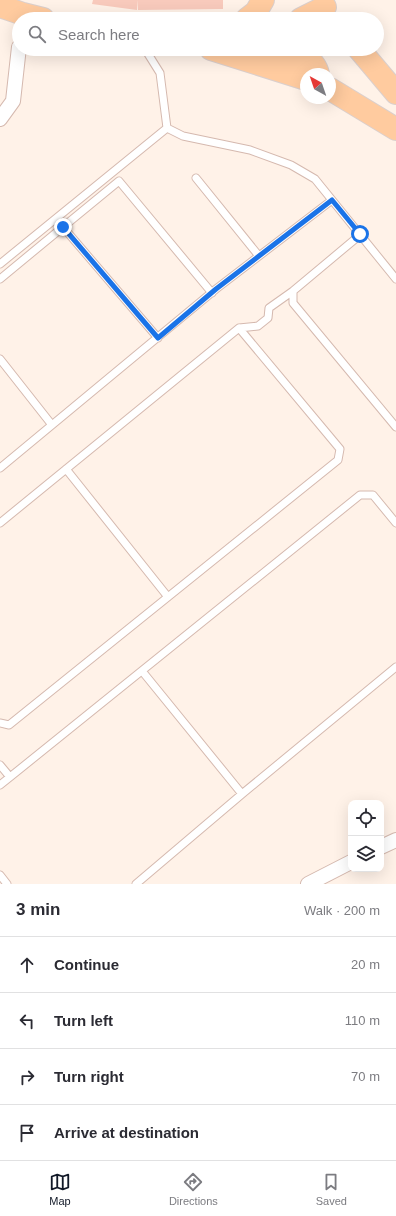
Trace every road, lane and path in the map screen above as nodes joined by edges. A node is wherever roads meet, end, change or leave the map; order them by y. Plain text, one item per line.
1 (263, 0) edge
2 (0, 6) edge
3 (16, 12) edge
4 (256, 12) edge
5 (18, 56) edge
6 (149, 56) edge
7 (233, 56) edge
8 (302, 56) edge
9 (366, 56) edge
10 (316, 68) edge
11 (300, 77) edge
12 (396, 93) edge
13 (336, 94) edge
14 (0, 119) edge
15 (167, 128) junction
16 (396, 130) edge
17 (196, 178) dead end
18 (332, 200) junction
19 (63, 227) junction
20 (360, 234) junction
21 (259, 256) junction
22 (0, 264) edge
23 (0, 279) edge
24 (396, 280) edge
25 (293, 290) junction
26 (212, 293) junction
27 (239, 328) junction
28 (158, 338) junction
29 (0, 359) edge
30 (52, 425) junction
31 (396, 427) edge
32 (0, 468) edge
33 (66, 469) junction
34 (0, 523) edge
35 (396, 523) edge
36 (168, 597) junction
37 (396, 667) edge
38 (142, 671) junction
39 (0, 723) edge
40 (0, 765) edge
41 (10, 777) junction
42 (0, 785) edge
43 (242, 794) junction
44 (396, 840) edge
45 (384, 846) edge
46 (348, 864) edge
47 (0, 875) edge
48 (7, 884) edge
49 (136, 884) edge
50 (308, 884) edge

1 - 4 main road
2 - 3 main road
5 - 14 street
6 - 15 lane
7 - 11 main road
8 - 10 main road
9 - 12 main road
13 - 16 main road
15 - 18 lane
15 - 22 lane
17 - 21 lane
18 - 20 lane
18 - 21 lane
19 - 23 lane
19 - 26 lane
19 - 28 lane
20 - 24 lane
20 - 25 lane
21 - 26 lane
25 - 27 lane
25 - 31 lane
26 - 28 lane
27 - 33 lane
27 - 36 lane
28 - 30 lane
29 - 30 lane
30 - 32 lane
33 - 34 lane
33 - 36 lane
35 - 38 lane
36 - 39 lane
37 - 43 lane
38 - 41 lane
38 - 43 lane
40 - 41 lane
41 - 42 lane
43 - 49 lane
44 - 45 street
46 - 50 street
47 - 48 lane

